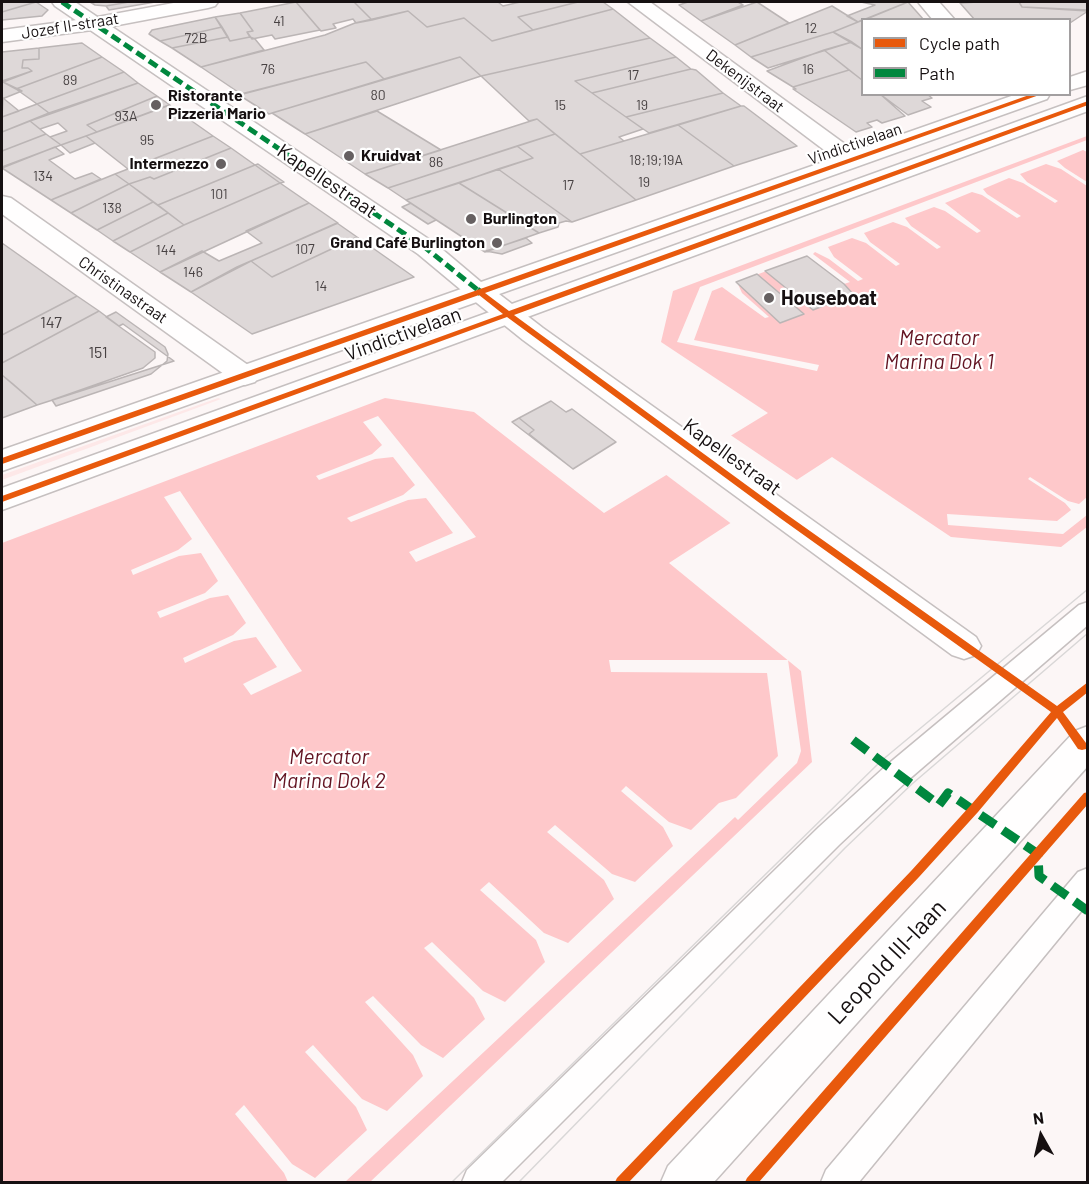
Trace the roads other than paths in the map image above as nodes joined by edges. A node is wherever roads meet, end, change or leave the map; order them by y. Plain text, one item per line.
1 (62, 2) edge
2 (208, 2) edge
3 (638, 2) edge
4 (928, 2) edge
5 (943, 18) edge
6 (92, 24) junction
7 (2, 36) edge
8 (1088, 77) edge
9 (1071, 84) edge
10 (1026, 97) edge
11 (1088, 104) edge
12 (852, 160) junction
13 (2, 203) edge
14 (482, 293) junction
15 (509, 315) junction
16 (245, 376) junction
17 (261, 403) junction
18 (2, 461) edge
19 (2, 499) edge
20 (1088, 611) edge
21 (964, 646) dead end
22 (1086, 747) edge
23 (1088, 881) edge
24 (479, 1182) edge
25 (684, 1182) edge
26 (838, 1182) edge

1 - 6 street, Kapellestraat
2 - 6 street, Jozef II-straat
3 - 12 street, Dekenijstraat
4 - 5 street
6 - 7 street, Jozef II-straat
6 - 14 street, Kapellestraat
8 - 9 street
10 - 12 street, Vindictivelaan
11 - 15 street, Vindictivelaan
12 - 14 street, Vindictivelaan
13 - 16 street, Christinastraat
14 - 15 street, Kapellestraat
14 - 16 street, Vindictivelaan
15 - 17 street, Vindictivelaan
15 - 21 street, Kapellestraat
16 - 17 street
16 - 18 street, Vindictivelaan
17 - 19 street, Vindictivelaan
20 - 24 lane
22 - 25 street, Leopold III-laan
23 - 26 lane

